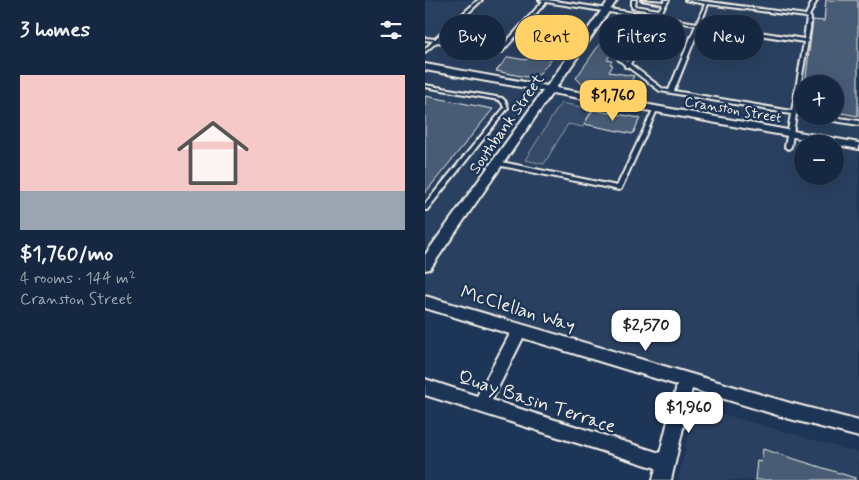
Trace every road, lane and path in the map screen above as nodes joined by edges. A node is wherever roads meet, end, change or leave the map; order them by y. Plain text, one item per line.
1 (480, 0) edge
2 (543, 0) edge
3 (613, 0) edge
4 (635, 0) edge
5 (643, 0) edge
6 (687, 0) edge
7 (815, 0) edge
8 (665, 1) edge
9 (707, 3) junction
10 (605, 11) junction
11 (660, 11) junction
12 (630, 15) edge
13 (658, 15) edge
14 (702, 15) edge
15 (807, 16) junction
16 (695, 33) edge
17 (763, 35) edge
18 (425, 39) edge
19 (436, 41) junction
20 (806, 41) junction
21 (425, 51) edge
22 (621, 60) edge
23 (630, 60) edge
24 (627, 66) junction
25 (425, 67) edge
26 (800, 75) edge
27 (425, 86) edge
28 (549, 90) junction
29 (671, 91) junction
30 (655, 110) junction
31 (794, 113) joint
32 (844, 120) edge
33 (859, 123) edge
34 (790, 134) junction
35 (859, 146) edge
36 (788, 147) dead end
37 (497, 163) junction
38 (425, 208) edge
39 (425, 265) edge
40 (425, 302) edge
41 (520, 330) junction
42 (686, 380) junction
43 (425, 387) edge
44 (481, 405) junction
45 (859, 429) edge
46 (666, 463) junction
47 (662, 480) edge

1 - 19 lane
2 - 10 lane
2 - 19 lane
3 - 10 street, Southbank Street
4 - 11 lane
5 - 8 lane
6 - 9 lane
7 - 15 lane
8 - 11 lane
9 - 14 lane
9 - 15 lane
10 - 12 lane
10 - 28 street, Southbank Street
11 - 13 lane
15 - 20 lane
16 - 29 lane
17 - 20 lane
18 - 19 lane
19 - 21 lane
20 - 26 lane
22 - 24 lane
23 - 24 lane
24 - 29 lane
25 - 28 street, Cranston Street
27 - 38 lane
28 - 30 street, Cranston Street
28 - 37 street, Southbank Street
29 - 31 lane
30 - 34 street, Cranston Street
30 - 37 lane
31 - 34 lane
32 - 33 lane
34 - 35 street, Cranston Street
34 - 36 lane
37 - 39 street, Southbank Street
40 - 41 street, McClellan Way
41 - 42 street, McClellan Way
41 - 44 street
42 - 45 street, McClellan Way
42 - 46 street
43 - 44 street, Quay Basin Terrace
44 - 46 street, Quay Basin Terrace
46 - 47 street

